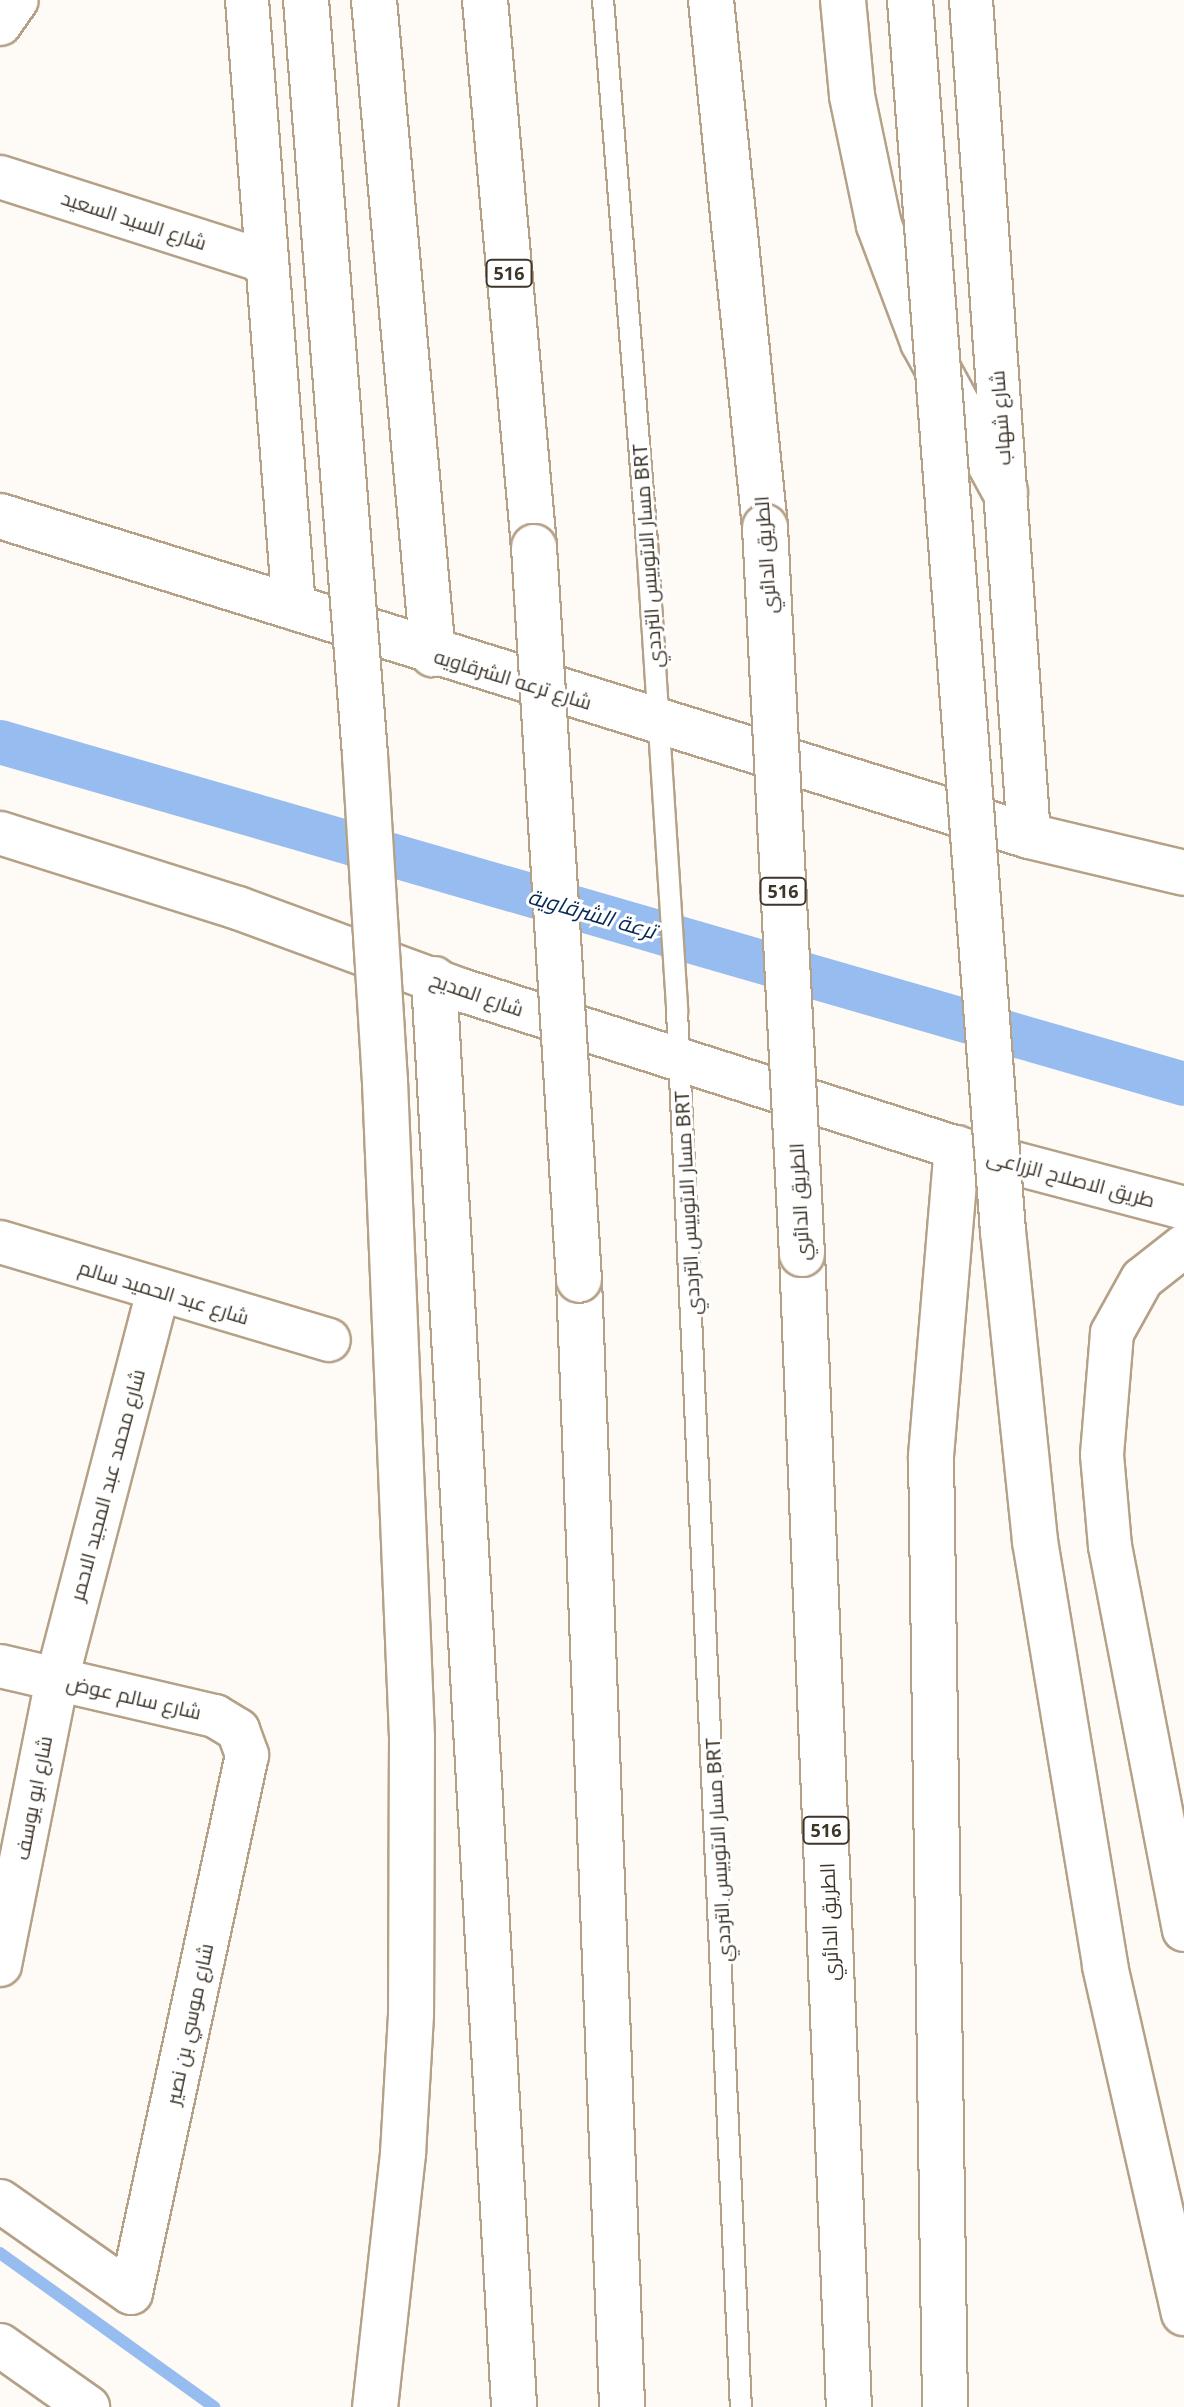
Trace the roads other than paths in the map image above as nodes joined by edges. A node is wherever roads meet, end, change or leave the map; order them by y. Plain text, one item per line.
1 (17, 0) edge
2 (247, 0) edge
3 (306, 0) edge
4 (374, 0) edge
5 (485, 0) edge
6 (603, 0) edge
7 (711, 0) edge
8 (843, 0) edge
9 (910, 0) edge
10 (971, 0) edge
11 (0, 24) edge
12 (0, 177) edge
13 (267, 262) junction
14 (1005, 492) junction
15 (0, 516) edge
16 (294, 608) junction
17 (433, 654) junction
18 (0, 833) edge
19 (1029, 836) junction
20 (1184, 873) edge
21 (434, 979) junction
22 (957, 1148) junction
23 (1184, 1208) edge
24 (0, 1242) edge
25 (1184, 1246) edge
26 (158, 1291) junction
27 (329, 1340) dead end
28 (0, 1666) edge
29 (57, 1679) junction
30 (247, 1755) joint
31 (1184, 1930) edge
32 (0, 1965) edge
33 (0, 2201) edge
34 (1184, 2313) edge
35 (0, 2345) edge
36 (88, 2407) edge
37 (375, 2407) edge
38 (514, 2407) edge
39 (622, 2407) edge
40 (741, 2407) edge
41 (849, 2407) edge
42 (945, 2407) edge

1 - 11 street
2 - 13 street
3 - 37 main road, bridge
4 - 17 main road
5 - 39 main road, 516, bridge
6 - 40 lane, مسار الاتوبيس الترددي BRT
7 - 41 main road, الطريق الدائري / 516, bridge
8 - 14 main road
9 - 34 main road, bridge
10 - 14 street, شارع شهاب
12 - 13 street, شارع السيد السعيد
13 - 16 street
14 - 19 street, شارع شهاب
15 - 16 main road, شارع ترعه الشرقاويه
16 - 17 main road, شارع ترعه الشرقاويه
17 - 19 main road, شارع ترعه الشرقاويه
18 - 21 street, شارع المديح
19 - 20 main road, شارع ترعه الشرقاويه
21 - 22 street, شارع المديح
21 - 38 main road
22 - 23 street, طريق الاصلاح الزراعى
22 - 42 main road
24 - 26 street, شارع عبد الحميد سالم
25 - 31 street
26 - 27 street, شارع عبد الحميد سالم
26 - 29 street, شارع محمد عبد المجيد الاحمر
28 - 29 street, شارع سالم عوض
29 - 30 street, شارع سالم عوض
29 - 32 street, شارع ابو يوسف
30 - 33 street, شارع موسي بن نصير
35 - 36 street

